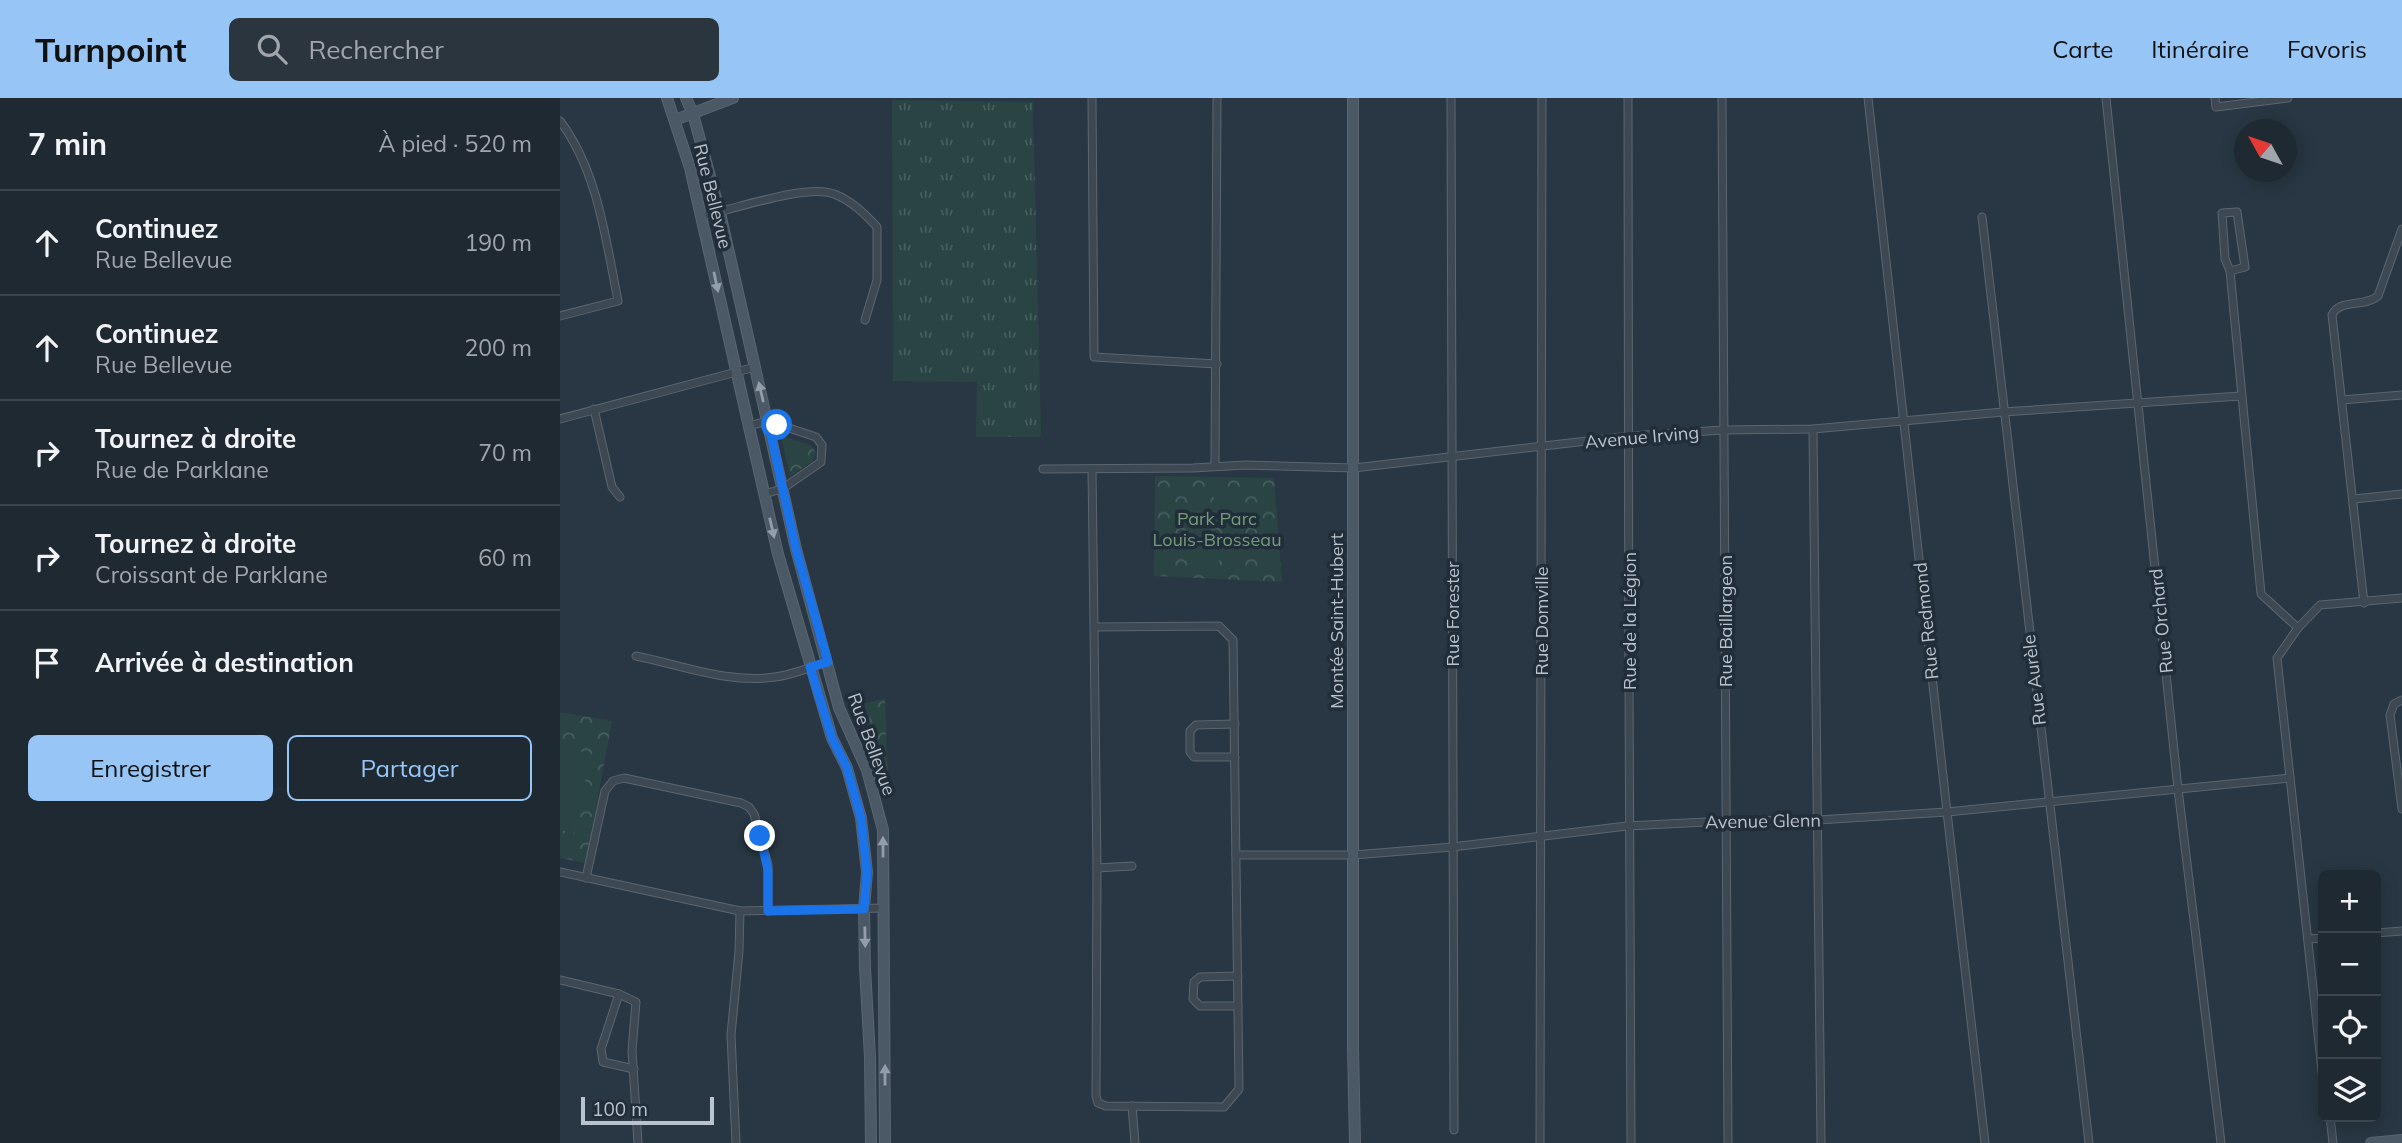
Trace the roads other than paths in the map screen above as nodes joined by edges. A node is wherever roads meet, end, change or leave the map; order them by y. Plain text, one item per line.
1 (686, 98) edge
2 (733, 98) edge
3 (1092, 98) edge
4 (1217, 98) edge
5 (1353, 98) edge
6 (1451, 98) edge
7 (1542, 98) edge
8 (1628, 98) edge
9 (1722, 98) edge
10 (1868, 98) edge
11 (2106, 98) edge
12 (2215, 98) edge
13 (2288, 98) edge
14 (671, 99) edge
15 (693, 114) junction
16 (675, 120) junction
17 (560, 121) edge
18 (720, 212) junction
19 (701, 216) junction
20 (1982, 218) dead end
21 (2402, 229) edge
22 (2230, 271) junction
23 (560, 316) edge
24 (866, 320) dead end
25 (1217, 364) junction
26 (755, 367) junction
27 (735, 372) junction
28 (2402, 395) edge
29 (2241, 396) junction
30 (2342, 400) junction
31 (2138, 404) junction
32 (594, 409) junction
33 (2003, 412) junction
34 (560, 419) edge
35 (1903, 420) junction
36 (768, 421) junction
37 (748, 426) junction
38 (1813, 429) junction
39 (1723, 430) junction
40 (1630, 436) junction
41 (1540, 447) junction
42 (1452, 457) junction
43 (1215, 466) junction
44 (1354, 468) junction
45 (1043, 469) dead end
46 (1092, 469) junction
47 (782, 489) junction
48 (764, 494) junction
49 (2402, 494) edge
50 (620, 497) dead end
51 (2354, 499) junction
52 (2402, 598) edge
53 (2364, 603) junction
54 (1094, 626) junction
55 (2298, 628) junction
56 (635, 656) dead end
57 (828, 662) junction
58 (810, 667) junction
59 (2402, 701) edge
60 (1235, 724) junction
61 (1235, 757) junction
62 (2290, 778) junction
63 (2178, 789) junction
64 (2048, 803) junction
65 (2402, 809) edge
66 (1947, 812) junction
67 (1818, 820) junction
68 (1726, 821) junction
69 (1627, 826) junction
70 (1542, 836) junction
71 (1452, 847) junction
72 (1236, 855) junction
73 (1354, 855) junction
74 (1132, 866) dead end
75 (1097, 868) junction
76 (560, 872) edge
77 (586, 878) junction
78 (884, 908) junction
79 (864, 909) junction
80 (740, 911) junction
81 (768, 911) junction
82 (2402, 931) edge
83 (2381, 933) edge
84 (2318, 938) edge
85 (2308, 939) junction
86 (1238, 976) junction
87 (560, 980) edge
88 (619, 994) junction
89 (1238, 1006) junction
90 (2321, 1059) edge
91 (634, 1069) junction
92 (1132, 1106) junction
93 (2331, 1122) edge
94 (1454, 1130) dead end
95 (2402, 1140) edge
96 (638, 1143) edge
97 (736, 1143) edge
98 (871, 1143) edge
99 (885, 1143) edge
100 (1135, 1143) edge
101 (1355, 1143) edge
102 (1540, 1143) edge
103 (1631, 1143) edge
104 (1728, 1143) edge
105 (1821, 1143) edge
106 (1985, 1143) edge
107 (2089, 1143) edge
108 (2221, 1143) edge
109 (2333, 1143) edge
110 (2371, 1143) edge

1 - 15 street, Rue Bellevue
2 - 15 street
3 - 25 street
4 - 25 street
5 - 44 street, Montée Saint-Hubert
6 - 42 street, Rue Forester
7 - 41 street, Rue Domville
8 - 40 street, Rue de la Légion
9 - 39 street, Rue Baillargeon
10 - 35 street, Rue Redmond
11 - 31 street, Rue Orchard
12 - 13 street
14 - 16 street, Rue Bellevue
15 - 16 street
15 - 18 street, Rue Bellevue
16 - 19 street, Rue Bellevue
17 - 23 street
18 - 19 street
18 - 24 street
18 - 26 street, Rue Bellevue
19 -> 27 street, Rue Bellevue
20 - 33 street, Rue Aurèle
21 - 30 street
22 - 22 street
22 - 29 street
25 - 43 street
26 - 27 street
36 -> 26 street, Rue Bellevue
27 - 32 street
27 - 37 street, Rue Bellevue
28 - 30 street
29 - 31 street, Avenue Irving
29 - 55 street
30 - 51 street
31 - 33 street, Avenue Irving
31 - 63 street, Rue Orchard
32 - 34 street
32 - 50 street
33 - 35 street, Avenue Irving
33 - 64 street, Rue Aurèle
35 - 38 street, Avenue Irving
35 - 66 street, Rue Redmond
36 - 37 street
36 - 47 street, Rue Bellevue
36 - 47 street
37 - 48 street, Rue Bellevue
38 - 39 street, Avenue Irving
38 - 67 street
39 - 40 street, Avenue Irving
39 - 68 street, Rue Baillargeon
40 - 41 street, Avenue Irving
40 - 69 street, Rue de la Légion
41 - 42 street, Avenue Irving
41 - 70 street, Rue Domville
42 - 44 street, Avenue Irving
42 - 71 street, Rue Forester
43 - 44 street, Avenue Irving
43 - 46 street, Avenue Irving
44 - 73 street, Montée Saint-Hubert
45 - 46 street, Avenue Irving
46 - 54 street
47 - 48 street
47 - 57 street, Rue Bellevue
48 -> 58 street, Rue Bellevue
49 - 51 street
51 - 53 street
52 - 53 street
53 - 55 street
54 - 60 street
54 - 75 street
55 - 62 street
56 - 58 street
57 - 58 street
78 -> 57 street, Rue Bellevue
58 - 79 street, Rue Bellevue
59 - 65 street
60 - 61 street
60 - 61 street
61 - 72 street
62 - 63 street, Avenue Glenn
62 - 85 street
63 - 64 street, Avenue Glenn
63 - 108 street, Rue Orchard
64 - 66 street, Avenue Glenn
64 - 107 street, Rue Aurèle
66 - 67 street, Avenue Glenn
66 - 106 street, Rue Redmond
67 - 68 street, Avenue Glenn
67 - 105 street
68 - 69 street, Avenue Glenn
68 - 104 street, Rue Baillargeon
69 - 70 street, Avenue Glenn
69 - 103 street, Rue de la Légion
70 - 71 street, Avenue Glenn
70 - 102 street, Rue Domville
71 - 73 street, Avenue Glenn
71 - 94 street, Rue Forester
72 - 73 street, Avenue Glenn
72 - 86 street
73 - 101 street, Montée Saint-Hubert
74 - 75 street
75 - 92 street
76 - 77 street
77 - 80 street
77 - 81 street
78 - 79 street
99 -> 78 street, Rue Bellevue
79 - 81 street
79 -> 98 street, Rue Bellevue
80 - 81 street
80 - 97 street
82 - 83 street
84 - 85 street
85 - 90 street
86 - 89 street
86 - 89 street
87 - 88 street
88 - 91 street
88 - 91 street
89 - 92 street
91 - 96 street
92 - 100 street
93 - 109 street
95 - 110 street

